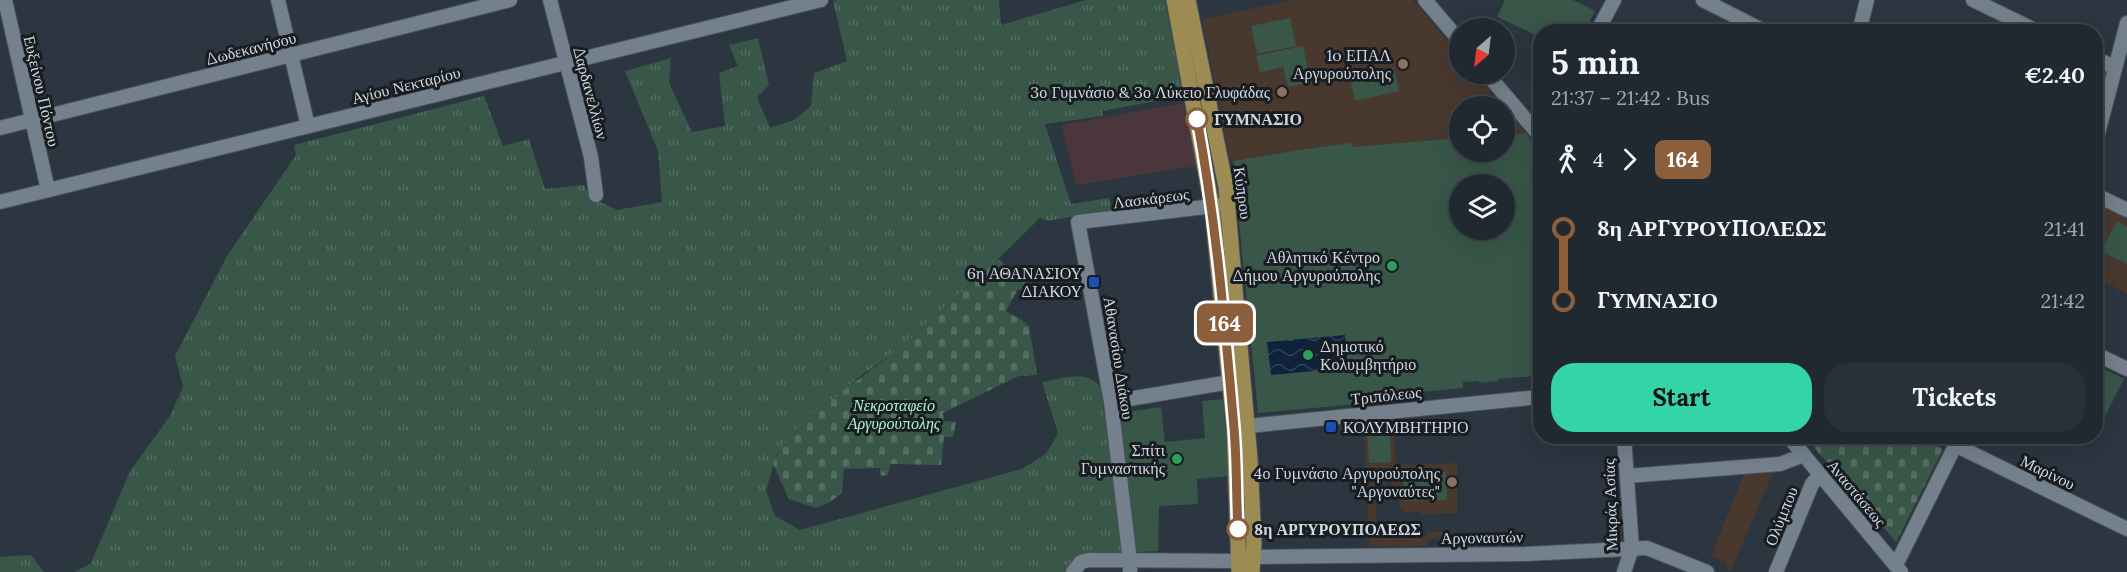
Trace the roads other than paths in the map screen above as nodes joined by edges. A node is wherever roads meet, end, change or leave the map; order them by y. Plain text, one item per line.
1 (5, 0) edge
2 (278, 0) edge
3 (510, 0) edge
4 (550, 0) edge
5 (821, 0) edge
6 (1174, 0) edge
7 (1188, 0) edge
8 (1425, 0) edge
9 (1614, 0) edge
10 (1703, 0) edge
11 (1867, 0) edge
12 (1973, 0) edge
13 (2127, 23) edge
14 (1601, 24) edge
15 (1750, 24) edge
16 (1861, 24) edge
17 (2022, 24) edge
18 (1449, 28) edge
19 (291, 55) junction
20 (2103, 62) edge
21 (566, 63) junction
22 (2115, 68) junction
23 (1496, 84) edge
24 (2103, 114) edge
25 (32, 120) junction
26 (308, 126) junction
27 (0, 128) edge
28 (1533, 128) edge
29 (48, 190) junction
30 (596, 195) dead end
31 (2103, 198) edge
32 (0, 202) edge
33 (1220, 206) junction
34 (2127, 210) edge
35 (1078, 222) joint
36 (2103, 357) edge
37 (2127, 369) edge
38 (1230, 382) junction
39 (1533, 398) edge
40 (1111, 402) junction
41 (1241, 427) junction
42 (1625, 444) edge
43 (1795, 444) edge
44 (1956, 444) edge
45 (1963, 444) edge
46 (1804, 455) junction
47 (1820, 475) junction
48 (1627, 476) junction
49 (2127, 529) edge
50 (1632, 548) junction
51 (1246, 566) edge
52 (1130, 567) edge
53 (1899, 568) edge
54 (1073, 572) edge
55 (1624, 572) edge
56 (1707, 572) edge
57 (1776, 572) edge

1 - 25 street, Ευξείνου Πόντου
2 - 19 street
3 - 19 street, Δωδεκανήσου
4 - 21 street, Δαρδανελλίων
5 - 21 street, Αγίου Νεκταρίου
6 - 33 main road, Κύπρου
7 - 33 main road, Κύπρου
8 - 18 street
9 - 14 street
10 - 15 street
11 - 16 street
12 - 17 street
13 - 22 street
19 - 25 street, Δωδεκανήσου
19 - 26 street
20 - 22 street
21 - 26 street, Αγίου Νεκταρίου
21 - 30 street, Δαρδανελλίων
22 - 24 street
23 - 28 street
25 - 27 street, Δωδεκανήσου
25 - 29 street, Ευξείνου Πόντου
26 - 29 street, Αγίου Νεκταρίου
29 - 32 street, Αγίου Νεκταρίου
31 - 34 street
33 - 35 street, Λασκάρεως
33 - 38 main road, Κύπρου
33 - 41 main road, Κύπρου
35 - 40 street, Αθανασίου Διάκου
36 - 37 street
38 - 40 street
38 - 41 main road, Κύπρου
39 - 41 street, Τριπόλεως
40 - 52 street, Αθανασίου Διάκου
41 - 51 main road, Κύπρου
42 - 48 street, Μικράς Ασίας
43 - 46 street, Αναστάσεως
44 - 53 street
45 - 49 street, Μαρίνου
46 - 47 street, Αναστάσεως
46 - 48 street
47 - 53 street, Αναστάσεως
47 - 57 street, Ολύμπου
48 - 50 street, Μικράς Ασίας
50 - 51 street, Αργοναυτών
50 - 55 street, Μικράς Ασίας
50 - 56 street, Αργοναυτών
51 - 52 street, Αργοναυτών
52 - 54 street, Αργοναυτών

